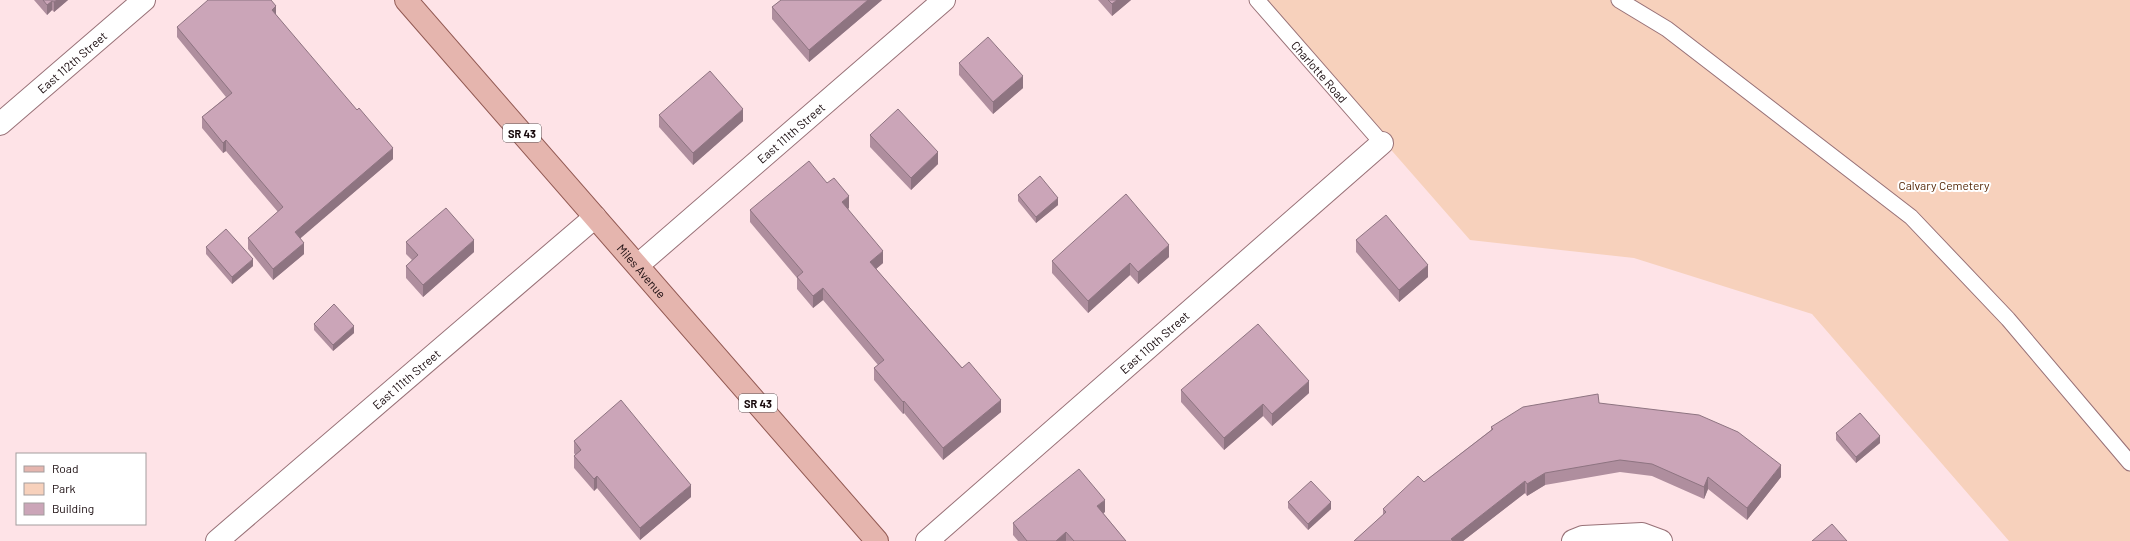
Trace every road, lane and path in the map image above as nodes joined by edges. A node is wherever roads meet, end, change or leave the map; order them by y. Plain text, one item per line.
1 (144, 0) edge
2 (406, 0) edge
3 (944, 0) edge
4 (1257, 0) edge
5 (1619, 0) edge
6 (0, 124) edge
7 (1382, 142) joint
8 (595, 217) junction
9 (638, 266) junction
10 (2130, 463) edge
11 (218, 541) edge
12 (877, 541) edge
13 (927, 541) edge
14 (1573, 541) edge
15 (1662, 541) edge

1 - 6 street, East 112th Street
2 - 8 main road, Miles Avenue / SR 43
3 - 9 street, East 111th Street
4 - 7 lane, Charlotte Road
5 - 10 lane
7 - 13 street, East 110th Street
8 - 9 main road, Miles Avenue / SR 43
8 - 11 street, East 111th Street
9 - 12 main road, Miles Avenue / SR 43
14 - 15 street

